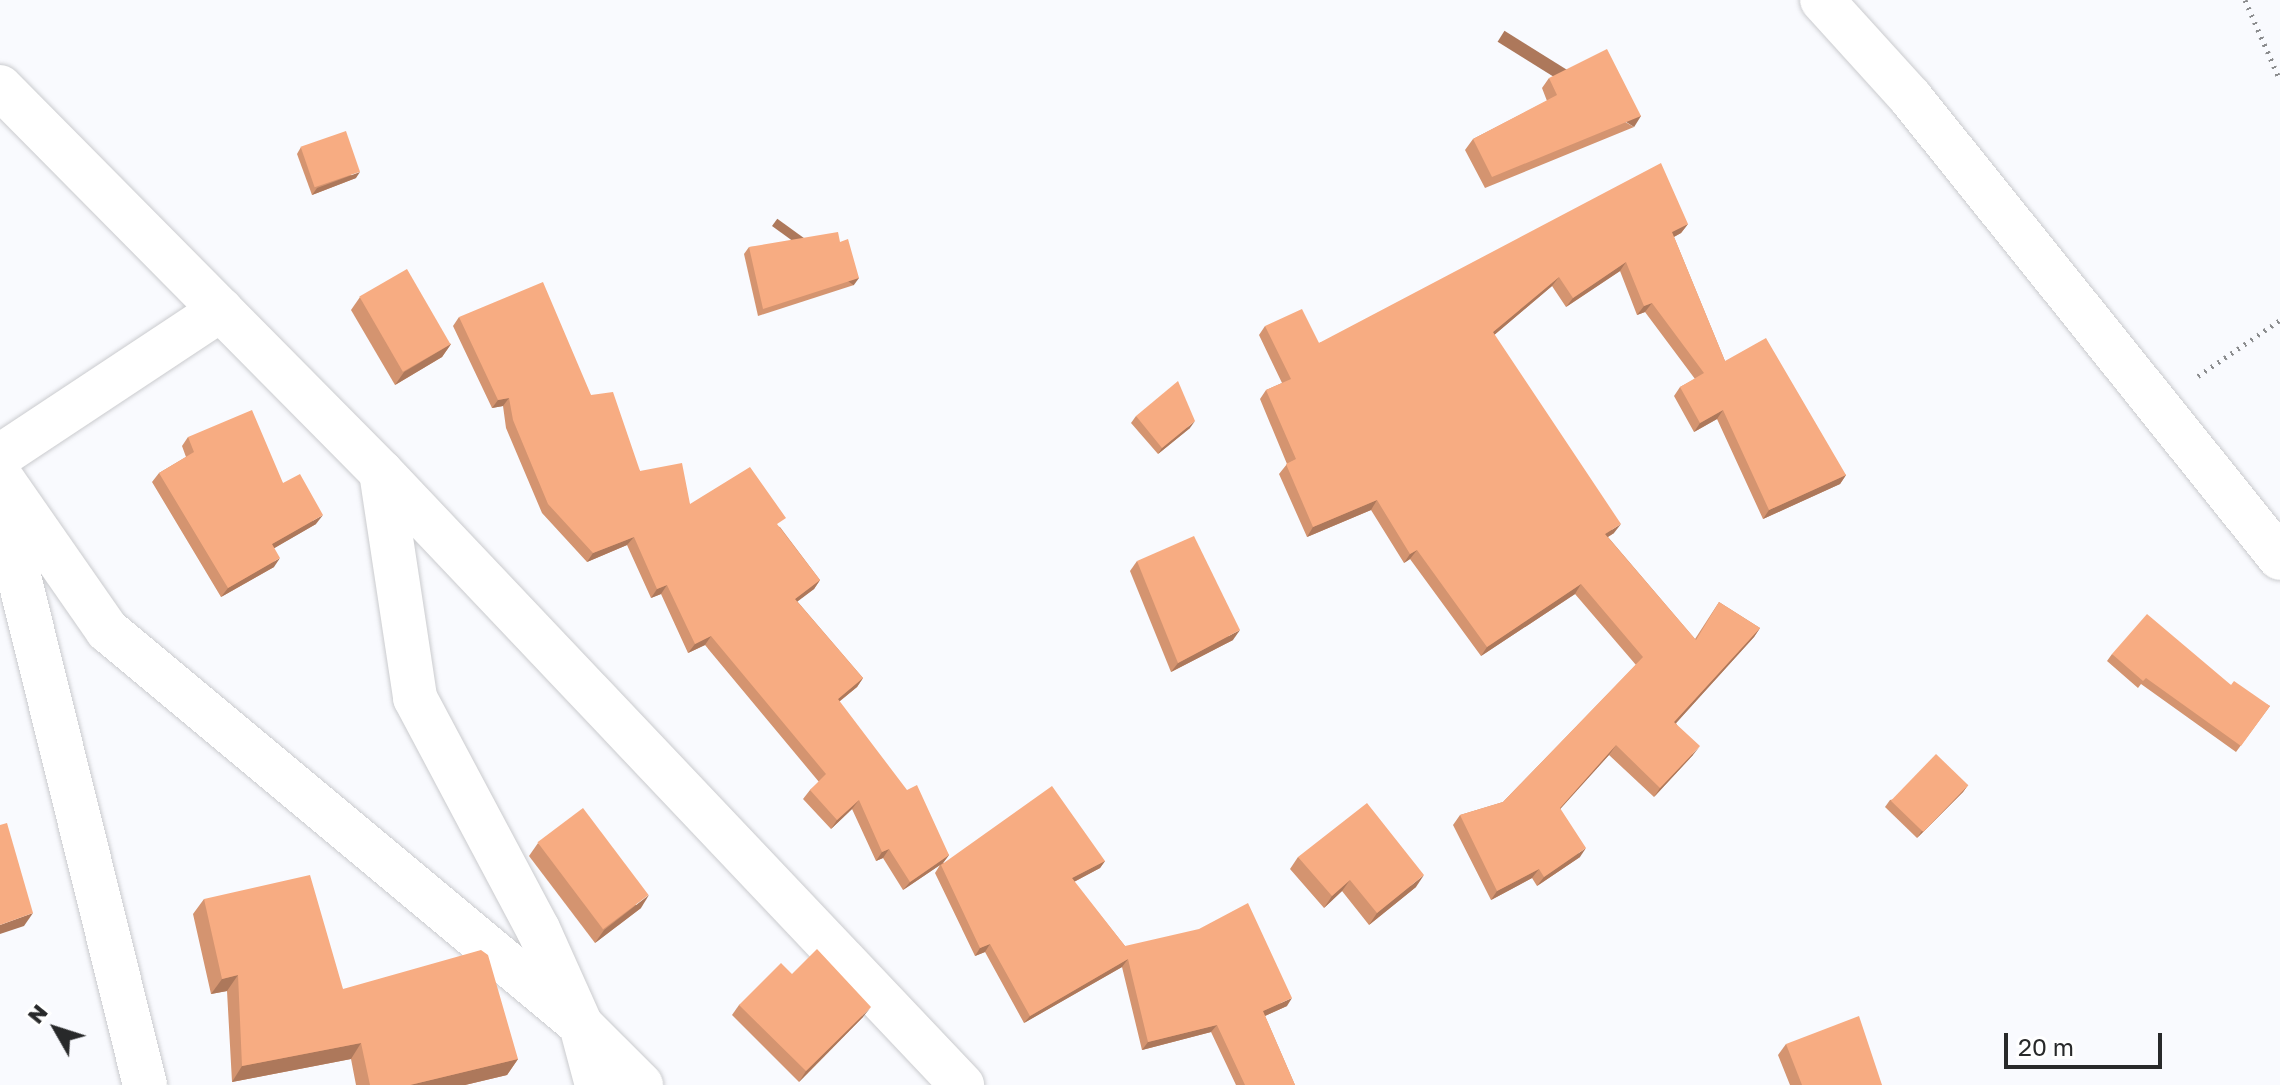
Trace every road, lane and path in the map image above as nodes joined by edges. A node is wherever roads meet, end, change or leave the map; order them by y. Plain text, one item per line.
1 (1822, 0) edge
2 (2245, 0) edge
3 (2280, 80) edge
4 (0, 87) edge
5 (221, 310) junction
6 (2280, 320) edge
7 (2156, 402) junction
8 (0, 456) edge
9 (381, 472) junction
10 (0, 476) edge
11 (0, 500) edge
12 (2280, 558) edge
13 (581, 1025) junction
14 (145, 1085) edge
15 (597, 1085) edge
16 (641, 1085) edge
17 (962, 1085) edge

1 - 7 street
2 - 3 path
4 - 5 street
5 - 8 street
5 - 9 street
6 - 7 path
7 - 12 street
9 - 13 street
9 - 17 street
10 - 13 street
11 - 14 street
13 - 15 street
13 - 16 street

